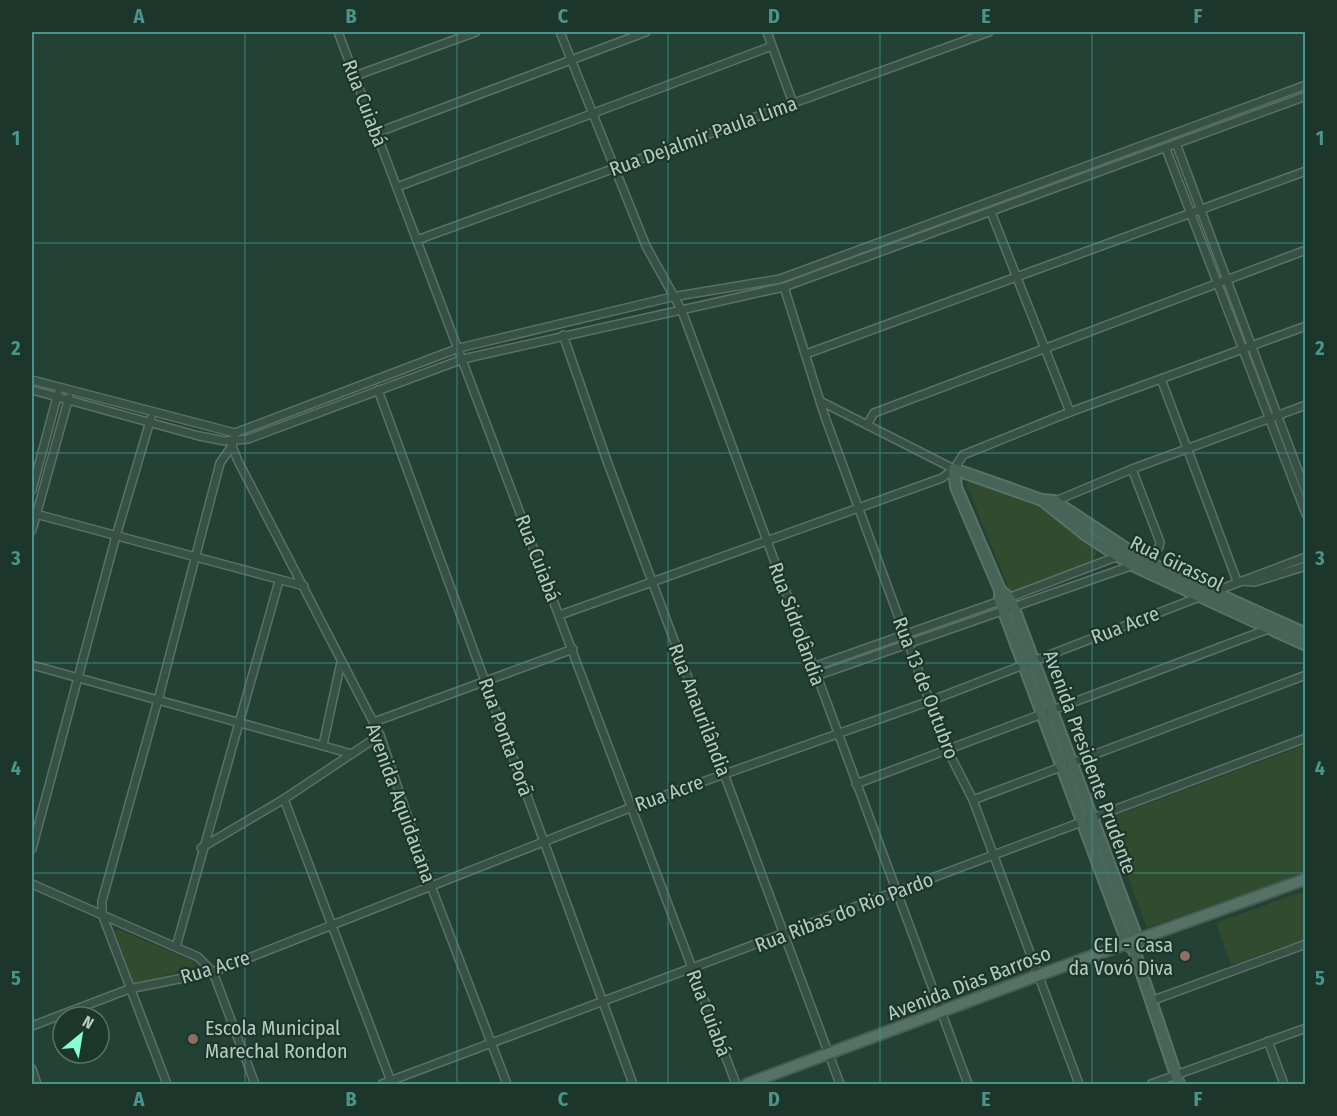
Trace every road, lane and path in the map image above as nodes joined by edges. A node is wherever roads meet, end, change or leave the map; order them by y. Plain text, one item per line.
1 (338, 32) edge
2 (476, 32) edge
3 (560, 32) edge
4 (646, 32) edge
5 (767, 32) edge
6 (988, 32) edge
7 (772, 46) junction
8 (572, 59) junction
9 (355, 76) junction
10 (1305, 85) edge
11 (1305, 96) edge
12 (794, 103) junction
13 (592, 114) junction
14 (376, 133) junction
15 (1177, 146) junction
16 (1167, 149) junction
17 (614, 169) junction
18 (1305, 171) edge
19 (397, 187) junction
20 (1200, 210) junction
21 (991, 212) junction
22 (1191, 214) junction
23 (417, 240) junction
24 (1305, 250) edge
25 (1017, 277) junction
26 (1228, 279) junction
27 (1217, 283) junction
28 (784, 287) junction
29 (672, 297) junction
30 (682, 311) junction
31 (1305, 326) edge
32 (563, 335) junction
33 (1251, 346) junction
34 (459, 348) junction
35 (1045, 348) junction
36 (1243, 349) junction
37 (806, 354) junction
38 (463, 359) junction
39 (1161, 379) junction
40 (32, 380) edge
41 (59, 388) junction
42 (32, 390) edge
43 (378, 390) junction
44 (70, 391) junction
45 (57, 397) junction
46 (68, 400) junction
47 (820, 401) junction
48 (1305, 405) edge
49 (302, 408) junction
50 (1070, 412) junction
51 (152, 413) junction
52 (1277, 416) junction
53 (306, 417) junction
54 (1269, 419) junction
55 (150, 422) junction
56 (867, 425) junction
57 (233, 440) junction
58 (1187, 449) junction
59 (954, 469) junction
60 (1132, 469) junction
61 (1302, 488) edge
62 (32, 490) edge
63 (1049, 502) junction
64 (859, 508) junction
65 (34, 513) edge
66 (1305, 514) edge
67 (32, 530) edge
68 (116, 536) junction
69 (766, 541) junction
70 (1132, 552) junction
71 (1120, 555) junction
72 (196, 557) junction
73 (1305, 557) edge
74 (1139, 563) junction
75 (1305, 567) edge
76 (279, 580) junction
77 (1237, 581) junction
78 (652, 582) junction
79 (304, 586) junction
80 (1214, 591) junction
81 (1202, 596) junction
82 (1007, 604) junction
83 (560, 615) junction
84 (1271, 628) junction
85 (1305, 634) edge
86 (906, 635) junction
87 (909, 643) junction
88 (1305, 645) edge
89 (573, 649) junction
90 (341, 662) junction
91 (1028, 662) junction
92 (32, 665) edge
93 (813, 668) junction
94 (1305, 675) edge
95 (816, 676) junction
96 (78, 678) junction
97 (484, 679) junction
98 (158, 700) junction
99 (930, 701) junction
100 (1047, 714) junction
101 (238, 721) junction
102 (374, 722) junction
103 (837, 733) junction
104 (380, 735) junction
105 (1305, 738) edge
106 (323, 745) junction
107 (948, 750) junction
108 (352, 754) junction
109 (1066, 765) junction
110 (724, 773) junction
111 (856, 784) junction
112 (284, 799) junction
113 (973, 800) junction
114 (632, 807) junction
115 (1087, 821) junction
116 (543, 841) junction
117 (201, 848) junction
118 (32, 849) edge
119 (993, 856) junction
120 (1305, 879) edge
121 (32, 884) edge
122 (431, 885) junction
123 (896, 893) junction
124 (102, 914) junction
125 (333, 926) junction
126 (784, 935) junction
127 (1305, 944) edge
128 (1133, 945) junction
129 (176, 946) junction
130 (692, 969) junction
131 (213, 972) junction
132 (1039, 975) junction
133 (129, 989) junction
134 (1151, 1001) junction
135 (602, 1003) junction
136 (942, 1011) junction
137 (32, 1026) edge
138 (1305, 1028) edge
139 (1268, 1041) junction
140 (491, 1044) junction
141 (829, 1055) junction
142 (32, 1070) edge
143 (1177, 1080) edge
144 (392, 1083) edge
145 (37, 1084) edge
146 (166, 1084) edge
147 (255, 1084) edge
148 (381, 1084) edge
149 (507, 1084) edge
150 (633, 1084) edge
151 (736, 1084) edge
152 (747, 1084) edge
153 (840, 1084) edge
154 (968, 1084) edge
155 (1080, 1084) edge
156 (1151, 1084) edge
157 (1284, 1084) edge

1 - 9 street, Rua Cuiabá
2 - 9 street
3 - 8 street, Rua Sidrolândia
4 - 8 street
5 - 7 street
6 - 12 street, Rua Dejalmir Paula Lima
7 - 12 street
7 - 13 street
8 - 13 street, Rua Sidrolândia
8 - 14 street
9 - 14 street, Rua Cuiabá
10 - 29 street
11 - 15 street
12 - 17 street, Rua Dejalmir Paula Lima
13 - 17 street, Rua Sidrolândia
13 - 19 street
14 - 19 street, Rua Cuiabá
15 - 16 street
15 - 20 street
16 - 21 street
16 - 22 street
17 - 23 street, Rua Dejalmir Paula Lima
17 - 29 street, Rua Sidrolândia
18 - 20 street
19 - 23 street, Rua Cuiabá
20 - 22 street
20 - 26 street
21 - 25 street
21 - 28 street
22 - 25 street
22 - 27 street
23 - 34 street, Rua Cuiabá
24 - 26 street
25 - 35 street
25 - 37 street
26 - 27 street
26 - 33 street
27 - 35 street
27 - 36 street
28 - 30 street
28 - 37 street, Rua 13 de Outubro
29 - 30 street, Rua Sidrolândia
29 - 34 street
30 - 32 street
30 - 69 street, Rua Sidrolândia
31 - 33 street
32 - 38 street
32 - 78 street, Rua Anaurilândia
33 - 36 street
33 - 52 street
34 - 38 street, Rua Cuiabá
34 - 49 street
35 - 50 street
35 - 56 street
36 - 39 street
36 - 54 street
37 - 47 street, Rua 13 de Outubro
38 - 43 street
38 - 83 street, Rua Cuiabá
39 - 50 street
39 - 58 street
40 - 41 street
41 - 44 street
41 - 45 street
42 - 45 street
43 - 53 street
43 - 97 street, Rua Ponta Porã
44 - 46 street
44 - 51 street
45 - 46 street
45 - 62 street
46 - 55 street
46 - 65 street
47 - 56 street, Rua Girassol
47 - 64 street, Rua 13 de Outubro
48 - 52 street
49 - 53 street
49 - 57 street
50 - 59 street
51 - 55 street
51 - 57 street
52 - 54 street
52 - 61 street
53 - 57 street
54 - 58 street
54 - 61 street
55 - 57 street
55 - 68 street
56 - 59 street, Rua Girassol
57 - 72 street
57 - 79 street, Avenida Aquidauana
58 - 60 street
58 - 77 street
59 - 63 street, Rua Girassol
59 - 64 street
59 - 82 street, Avenida Presidente Prudente
60 - 63 street
60 - 74 street
61 - 66 street
63 - 70 street, Rua Girassol
63 - 71 street, Rua Girassol
64 - 69 street
64 - 86 street, Rua 13 de Outubro
65 - 67 street
65 - 68 street
68 - 72 street
68 - 96 street
69 - 78 street
69 - 93 street, Rua Sidrolândia
70 - 71 street
70 - 74 street, Rua Girassol
71 - 74 street, Rua Girassol
71 - 82 street
72 - 76 street
72 - 98 street
73 - 77 street, Rua Acre
74 - 80 street, Rua Girassol
74 - 81 street, Rua Girassol
74 - 82 street
75 - 77 street
76 - 79 street
76 - 101 street
77 - 80 street, Rua Acre
78 - 83 street
78 - 110 street, Rua Anaurilândia
79 - 90 street, Avenida Aquidauana
80 - 81 street, Rua Acre
80 - 85 street, Rua Girassol
81 - 84 street, Rua Girassol
81 - 91 street, Rua Acre
82 - 86 street
82 - 87 street
82 - 91 street, Avenida Presidente Prudente
83 - 89 street, Rua Cuiabá
84 - 88 street, Rua Girassol
84 - 100 street
86 - 87 street, Rua 13 de Outubro
86 - 93 street
87 - 95 street
87 - 99 street, Rua 13 de Outubro
89 - 97 street
89 - 114 street, Rua Cuiabá
90 - 102 street, Avenida Aquidauana
90 - 106 street
91 - 99 street, Rua Acre
91 - 100 street, Avenida Presidente Prudente
92 - 96 street
93 - 95 street, Rua Sidrolândia
94 - 109 street
95 - 103 street, Rua Sidrolândia
96 - 98 street
96 - 118 street
97 - 102 street
97 - 116 street, Rua Ponta Porã
98 - 101 street
98 - 124 street
99 - 103 street, Rua Acre
99 - 107 street, Rua 13 de Outubro
100 - 107 street
100 - 109 street, Avenida Presidente Prudente
101 - 106 street
101 - 117 street
102 - 104 street, Avenida Aquidauana
103 - 110 street, Rua Acre
103 - 111 street, Rua Sidrolândia
104 - 108 street
104 - 122 street, Avenida Aquidauana
105 - 115 street, Rua Ribas do Rio Pardo
106 - 108 street
107 - 111 street
107 - 113 street, Rua 13 de Outubro
108 - 112 street
109 - 113 street
109 - 115 street, Avenida Presidente Prudente
110 - 114 street, Rua Acre
110 - 126 street, Rua Anaurilândia
111 - 123 street, Rua Sidrolândia
112 - 117 street
112 - 125 street
113 - 119 street, Rua 13 de Outubro
114 - 116 street, Rua Acre
114 - 130 street, Rua Cuiabá
115 - 119 street, Rua Ribas do Rio Pardo
115 - 128 street, Avenida Presidente Prudente
116 - 122 street, Rua Acre
116 - 135 street, Rua Ponta Porã
117 - 129 street
119 - 123 street, Rua Ribas do Rio Pardo
119 - 132 street, Rua 13 de Outubro
120 - 128 main road, Avenida Dias Barroso
121 - 124 street
122 - 125 street, Rua Acre
122 - 140 street, Avenida Aquidauana
123 - 126 street, Rua Ribas do Rio Pardo
123 - 136 street, Rua Sidrolândia
124 - 129 street
124 - 133 street
125 - 131 street, Rua Acre
125 - 144 street
126 - 130 street, Rua Ribas do Rio Pardo
126 - 141 street, Rua Anaurilândia
127 - 134 street
128 - 132 main road, Avenida Dias Barroso
128 - 134 street, Avenida Presidente Prudente
129 - 131 street
130 - 135 street, Rua Ribas do Rio Pardo
130 - 151 street, Rua Cuiabá
131 - 133 street, Rua Acre
131 - 147 street
132 - 136 main road, Avenida Dias Barroso
132 - 155 street, Rua 13 de Outubro
133 - 137 street, Rua Acre
133 - 146 street
134 - 143 street, Avenida Presidente Prudente
135 - 140 street, Rua Ribas do Rio Pardo
135 - 150 street, Rua Ponta Porã
136 - 141 main road, Avenida Dias Barroso
136 - 154 street, Rua Sidrolândia
138 - 139 street
139 - 143 street
139 - 157 street
140 - 144 street, Rua Ribas do Rio Pardo
140 - 149 street, Avenida Aquidauana
141 - 152 main road, Avenida Dias Barroso
141 - 153 street, Rua Anaurilândia
142 - 145 street
143 - 156 street
144 - 148 street, Rua Ribas do Rio Pardo

